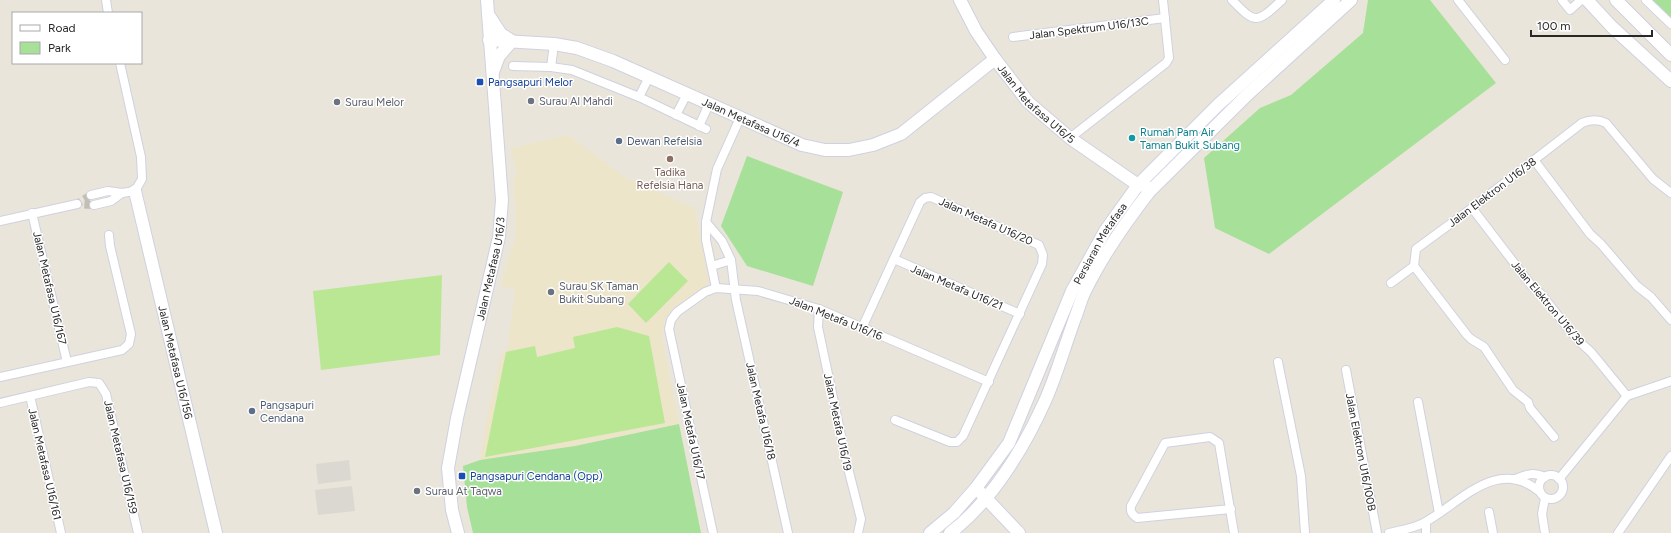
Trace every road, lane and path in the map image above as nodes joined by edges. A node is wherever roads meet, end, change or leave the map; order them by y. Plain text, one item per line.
1 (106, 0) edge
2 (960, 0) edge
3 (1163, 0) edge
4 (1232, 0) edge
5 (1282, 0) edge
6 (1334, 0) edge
7 (1351, 0) edge
8 (1458, 0) edge
9 (1562, 0) edge
10 (1582, 0) edge
11 (1587, 0) edge
12 (1616, 0) edge
13 (1646, 0) edge
14 (487, 6) edge
15 (108, 12) edge
16 (1166, 18) junction
17 (1671, 24) edge
18 (1013, 37) dead end
19 (489, 40) junction
20 (512, 41) junction
21 (554, 44) junction
22 (1671, 55) edge
23 (995, 59) junction
24 (1505, 60) dead end
25 (120, 64) edge
26 (513, 66) dead end
27 (551, 67) junction
28 (492, 74) junction
29 (649, 77) junction
30 (1671, 81) edge
31 (687, 94) junction
32 (639, 97) junction
33 (709, 104) junction
34 (676, 115) junction
35 (740, 118) junction
36 (1070, 138) junction
37 (1534, 160) junction
38 (1155, 167) junction
39 (1122, 173) junction
40 (1161, 181) junction
41 (1138, 185) junction
42 (135, 191) junction
43 (122, 193) junction
44 (1671, 193) edge
45 (91, 195) tunnel mouth
46 (1128, 199) junction
47 (76, 204) dead end
48 (94, 205) tunnel mouth
49 (1472, 208) junction
50 (32, 214) junction
51 (0, 221) edge
52 (706, 222) junction
53 (109, 235) dead end
54 (894, 259) junction
55 (731, 260) junction
56 (712, 266) junction
57 (1414, 266) junction
58 (1391, 283) dead end
59 (716, 288) junction
60 (735, 288) junction
61 (819, 309) junction
62 (1020, 314) junction
63 (1671, 320) edge
64 (862, 328) junction
65 (670, 329) joint
66 (67, 362) junction
67 (1278, 362) dead end
68 (1346, 370) dead end
69 (1, 374) edge
70 (1671, 381) edge
71 (989, 382) junction
72 (30, 396) junction
73 (1627, 396) junction
74 (1418, 402) dead end
75 (0, 403) edge
76 (895, 420) dead end
77 (1554, 437) dead end
78 (1671, 456) edge
79 (1545, 477) junction
80 (1515, 479) junction
81 (1559, 479) junction
82 (976, 488) junction
83 (1542, 495) junction
84 (987, 499) junction
85 (1230, 509) junction
86 (1489, 512) dead end
87 (1439, 513) junction
88 (1426, 522) junction
89 (60, 533) edge
90 (138, 533) edge
91 (216, 533) edge
92 (458, 533) edge
93 (713, 533) edge
94 (788, 533) edge
95 (858, 533) edge
96 (930, 533) edge
97 (950, 533) edge
98 (1019, 533) edge
99 (1234, 533) edge
100 (1305, 533) edge
101 (1377, 533) edge
102 (1389, 533) edge
103 (1426, 533) edge
104 (1493, 533) edge
105 (1544, 533) edge
106 (1618, 533) edge

1 - 15 street
2 - 23 street, Jalan Metafasa U16/5
3 - 16 street
4 - 5 street
6 - 38 street, Persiaran Metafasa
7 - 40 street, Persiaran Metafasa
8 - 24 street
9 - 10 street
11 - 30 street
12 - 22 street
13 - 17 street
14 - 19 street, Jalan Metafasa U16/3
14 - 20 street
16 - 18 street, Jalan Spektrum U16/13C
16 - 36 street
19 - 20 street, Jalan Metafasa U16/4
19 - 28 street, Jalan Metafasa U16/3
20 - 21 street, Jalan Metafasa U16/4
20 - 28 street
21 - 27 street
21 - 29 street, Jalan Metafasa U16/4
23 - 35 street, Jalan Metafasa U16/4
23 - 36 street, Jalan Metafasa U16/5
25 - 42 street
26 - 27 street
27 - 32 street
28 - 92 street, Jalan Metafasa U16/3
29 - 31 street, Jalan Metafasa U16/4
29 - 32 street
31 - 33 street, Jalan Metafasa U16/4
31 - 34 street
32 - 34 street
33 - 34 street
33 - 35 street, Jalan Metafasa U16/4
35 - 52 street
36 - 39 street, Jalan Metafasa U16/5
37 - 44 street, Jalan Elektron U16/38
37 - 49 street, Jalan Elektron U16/38
37 - 63 street
38 - 39 street
38 - 41 street, Persiaran Metafasa
39 - 41 street, Jalan Metafasa U16/5
39 - 46 street
40 - 41 street
40 - 84 street, Persiaran Metafasa
41 - 46 street, Persiaran Metafasa
42 - 43 street
42 - 91 street, Jalan Metafasa U16/156
43 - 45 street
43 - 48 street
46 - 82 street, Persiaran Metafasa
47 - 50 street
49 - 57 street, Jalan Elektron U16/38
49 - 73 street, Jalan Elektron U16/39
50 - 51 street
50 - 66 street, Jalan Metafasa U16/167
52 - 55 street, Jalan Metafa U16/18
52 - 56 street
53 - 66 street
54 - 62 street, Jalan Metafa U16/21
54 - 62 street, Jalan Metafa U16/20
54 - 64 street, Jalan Metafa U16/20
55 - 56 street
55 - 60 street, Jalan Metafa U16/18
56 - 59 street
57 - 58 street
57 - 77 street
59 - 60 street, Jalan Metafa U16/16
59 - 65 street, Jalan Metafa U16/16
60 - 61 street, Jalan Metafa U16/16
60 - 94 street, Jalan Metafa U16/18
61 - 64 street, Jalan Metafa U16/16
61 - 95 street, Jalan Metafa U16/19
62 - 71 street, Jalan Metafa U16/20
64 - 71 street, Jalan Metafa U16/16
65 - 93 street, Jalan Metafa U16/17
66 - 69 street
67 - 100 street
68 - 101 street, Jalan Elektron U16/100B
70 - 73 street
71 - 76 street, Jalan Metafa U16/20
72 - 75 street
72 - 89 street, Jalan Metafasa U16/161
72 - 90 street, Jalan Metafasa U16/159
73 - 81 street
74 - 87 street
78 - 106 street
79 - 80 street
79 - 81 street
79 - 83 street
80 - 83 street
80 - 87 street
81 - 83 street
82 - 84 street
82 - 96 street, Persiaran Metafasa
83 - 105 street
84 - 97 street, Persiaran Metafasa
84 - 98 street
85 - 85 street
85 - 99 street
86 - 104 street
87 - 88 street
88 - 102 street
88 - 103 street

